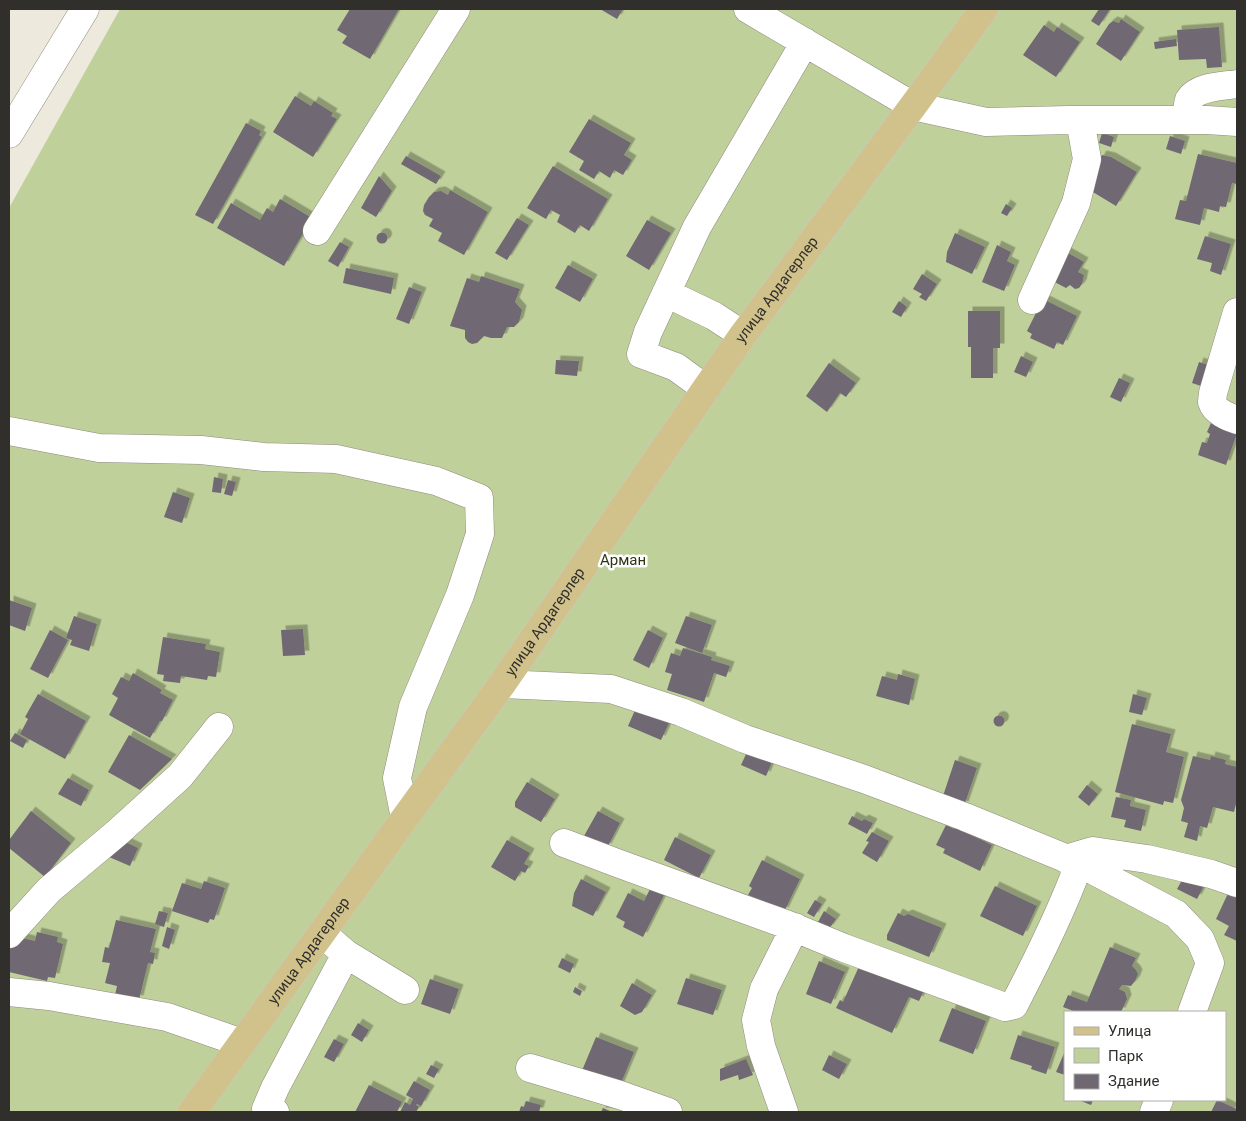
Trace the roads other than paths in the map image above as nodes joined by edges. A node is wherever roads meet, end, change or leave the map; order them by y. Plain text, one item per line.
1 (85, 9) edge
2 (456, 9) edge
3 (748, 9) edge
4 (984, 9) edge
5 (805, 42) junction
6 (1237, 84) edge
7 (914, 106) junction
8 (1080, 120) junction
9 (1187, 120) junction
10 (1237, 122) edge
11 (9, 134) edge
12 (317, 231) dead end
13 (666, 293) junction
14 (1032, 300) dead end
15 (1237, 312) edge
16 (744, 335) junction
17 (706, 389) junction
18 (1237, 420) edge
19 (9, 432) edge
20 (502, 684) junction
21 (219, 727) dead end
22 (404, 818) junction
23 (564, 844) dead end
24 (1073, 861) junction
25 (1237, 883) edge
26 (795, 927) junction
27 (322, 932) junction
28 (9, 934) edge
29 (346, 954) junction
30 (405, 990) dead end
31 (9, 992) edge
32 (1192, 1011) edge
33 (242, 1042) junction
34 (530, 1068) dead end
35 (192, 1112) edge
36 (275, 1112) edge
37 (668, 1112) edge
38 (784, 1112) edge

1 - 11 street
2 - 12 street
3 - 5 street
4 - 7 main road, улица Ардагерлер
5 - 7 street
5 - 13 street
6 - 9 street
7 - 8 street
7 - 16 main road, улица Ардагерлер
8 - 9 street
8 - 14 street
9 - 10 street
13 - 16 street
13 - 17 street
15 - 18 street
16 - 17 main road, улица Ардагерлер
17 - 20 main road, улица Ардагерлер
19 - 22 street
20 - 22 main road, улица Ардагерлер
20 - 24 street
21 - 28 street
22 - 27 main road, улица Ардагерлер
23 - 26 street
24 - 25 street
24 - 26 street
24 - 32 street
26 - 38 street
27 - 29 street
27 - 33 main road, улица Ардагерлер
29 - 30 street
29 - 36 street
31 - 33 street
33 - 35 main road, улица Ардагерлер
34 - 37 street

